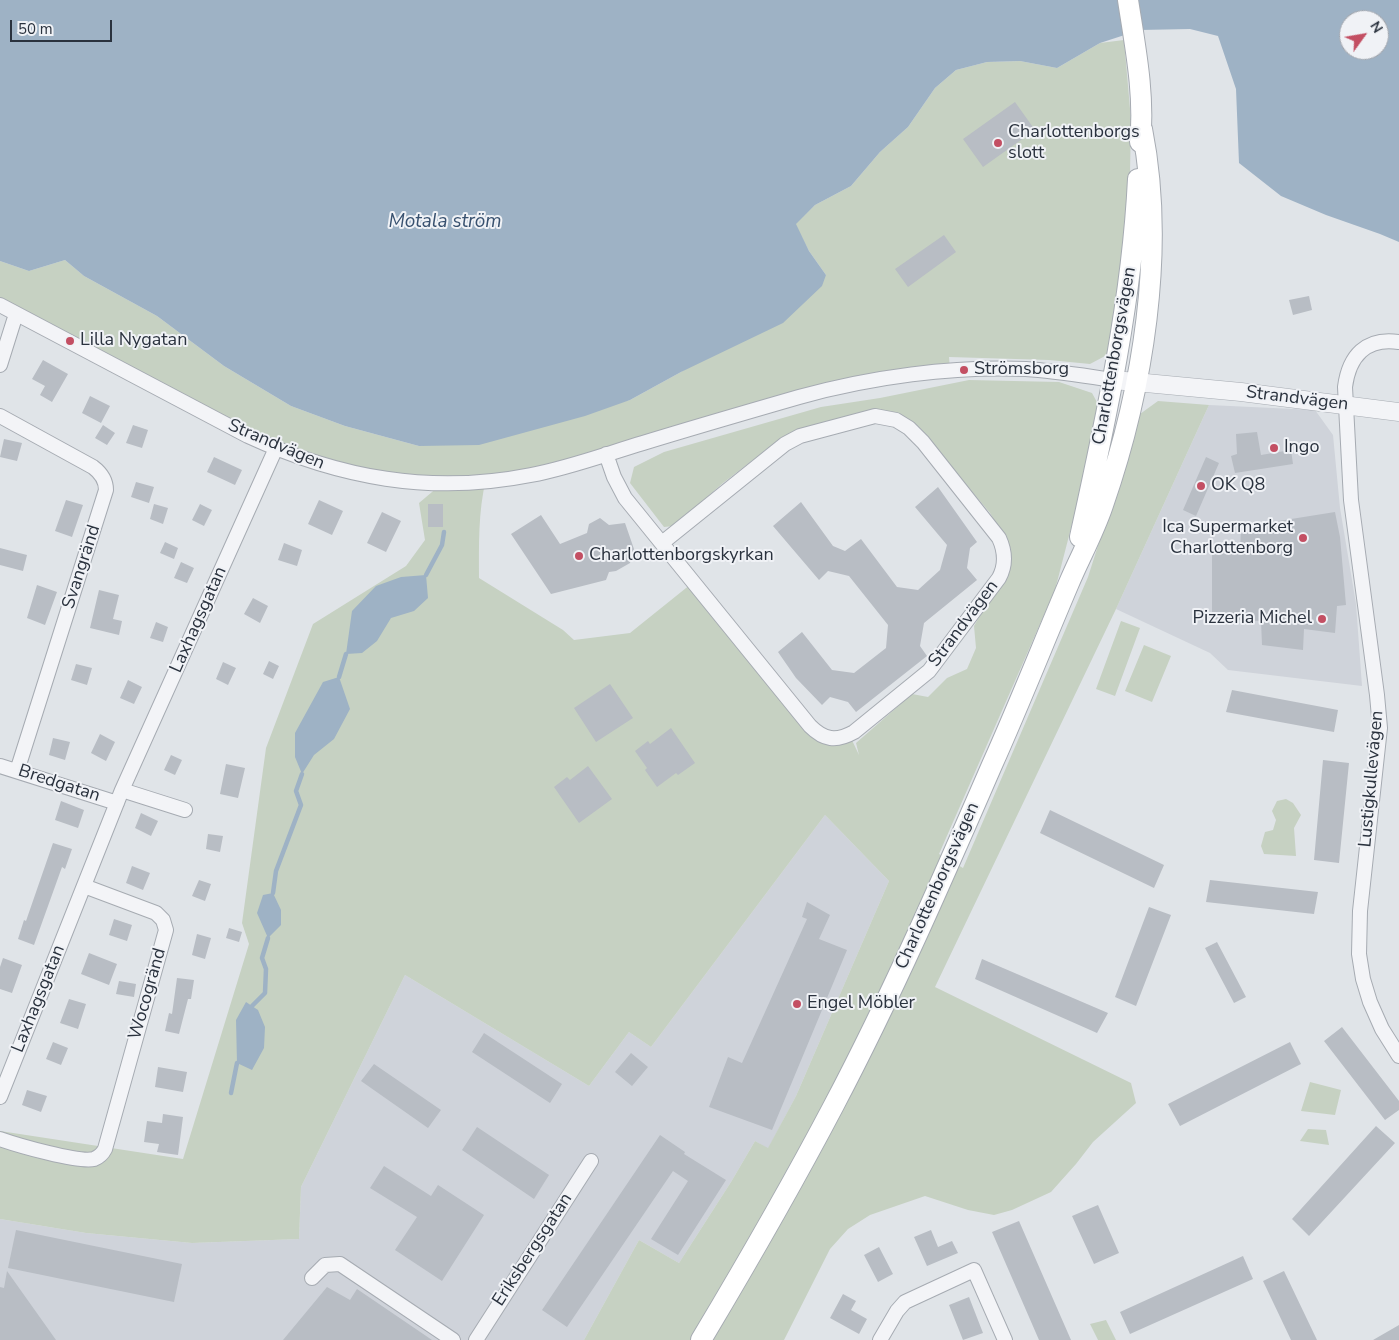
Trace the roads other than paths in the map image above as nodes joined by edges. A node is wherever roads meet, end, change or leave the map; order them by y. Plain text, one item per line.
1 (1128, 0) edge
2 (1142, 129) junction
3 (0, 305) edge
4 (16, 314) junction
5 (1399, 342) edge
6 (0, 365) edge
7 (1114, 380) junction
8 (1136, 383) junction
9 (1345, 405) junction
10 (1399, 412) edge
11 (0, 416) edge
12 (276, 448) junction
13 (606, 454) junction
14 (662, 543) junction
15 (1070, 580) junction
16 (0, 766) edge
17 (17, 771) junction
18 (119, 797) junction
19 (186, 810) dead end
20 (84, 886) junction
21 (1399, 1056) edge
22 (0, 1097) edge
23 (0, 1139) edge
24 (591, 1161) dead end
25 (312, 1278) dead end
26 (453, 1340) edge
27 (476, 1340) edge
28 (701, 1340) edge
29 (880, 1340) edge
30 (1005, 1340) edge

1 - 2 main road, Charlottenborgsvägen
2 - 7 main road, Charlottenborgsvägen
2 - 8 main road, Charlottenborgsvägen
3 - 4 street, Strandvägen
4 - 6 street
4 - 12 street, Strandvägen
5 - 9 street, Lustigkullevägen
7 - 8 street, Strandvägen
7 - 13 street, Strandvägen
7 - 15 main road, Charlottenborgsvägen
8 - 9 street, Strandvägen
8 - 15 main road, Charlottenborgsvägen
9 - 10 street, Strandvägen
9 - 21 street, Lustigkullevägen
11 - 17 street, Svangränd
12 - 13 street, Strandvägen
12 - 18 street, Laxhagsgatan
13 - 14 street, Strandvägen
14 - 14 street, Strandvägen
15 - 28 main road, Charlottenborgsvägen
16 - 17 street, Bredgatan
17 - 18 street, Bredgatan
18 - 19 street
18 - 20 street, Laxhagsgatan
20 - 22 street, Laxhagsgatan
20 - 23 street, Wocogränd
24 - 27 street, Eriksbergsgatan
25 - 26 street
29 - 30 street

